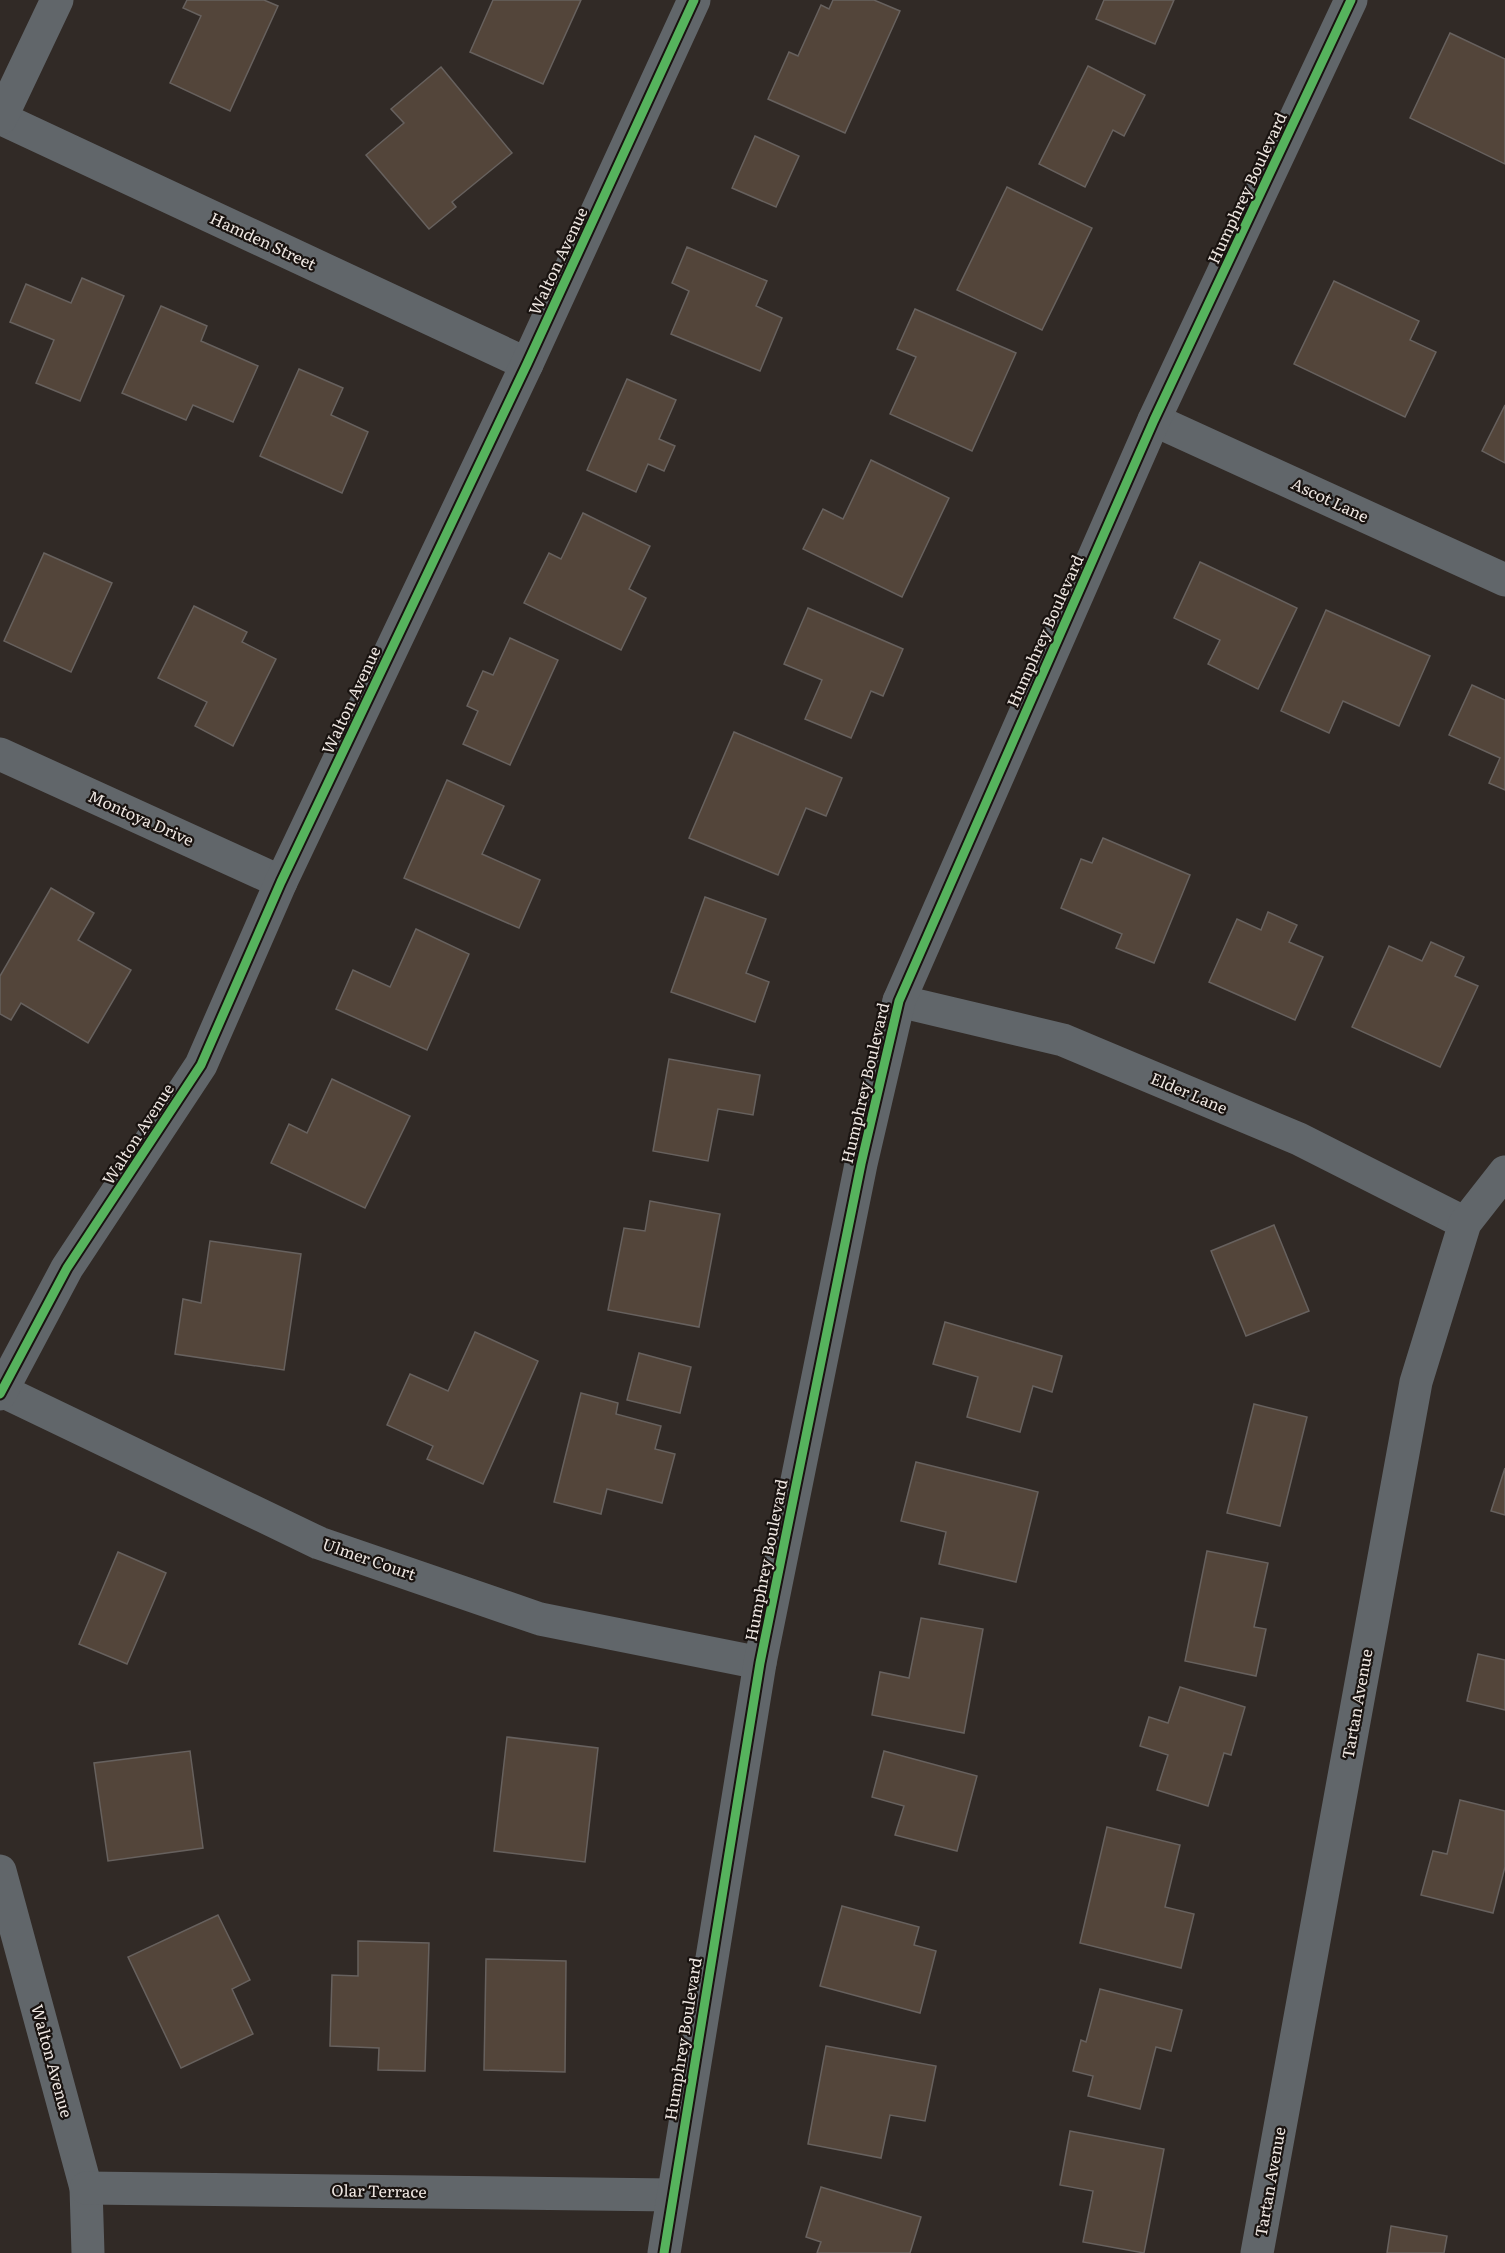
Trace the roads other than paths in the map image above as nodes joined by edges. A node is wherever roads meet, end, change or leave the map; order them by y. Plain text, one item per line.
1 (57, 0) edge
2 (694, 0) edge
3 (1351, 0) edge
4 (1, 118) edge
5 (527, 364) junction
6 (1154, 420) junction
7 (1505, 580) edge
8 (0, 754) edge
9 (281, 882) junction
10 (899, 1001) junction
11 (1505, 1172) edge
12 (1465, 1223) junction
13 (0, 1391) edge
14 (760, 1663) junction
15 (0, 1871) edge
16 (86, 2188) junction
17 (673, 2195) junction
18 (88, 2253) edge
19 (664, 2253) edge
20 (1257, 2253) edge

1 - 4 street
2 - 5 street, Walton Avenue
3 - 6 street, Humphrey Boulevard
4 - 5 street, Hamden Street
5 - 9 street, Walton Avenue
6 - 7 street, Ascot Lane
6 - 10 street, Humphrey Boulevard
8 - 9 street, Montoya Drive
9 - 13 street, Walton Avenue
10 - 12 street, Elder Lane
10 - 14 street, Humphrey Boulevard
11 - 12 street, Tartan Avenue
12 - 20 street, Tartan Avenue
13 - 14 street, Ulmer Court
14 - 17 street, Humphrey Boulevard
15 - 16 street, Walton Avenue
16 - 17 street, Olar Terrace
16 - 18 street, Walton Avenue
17 - 19 street, Humphrey Boulevard

